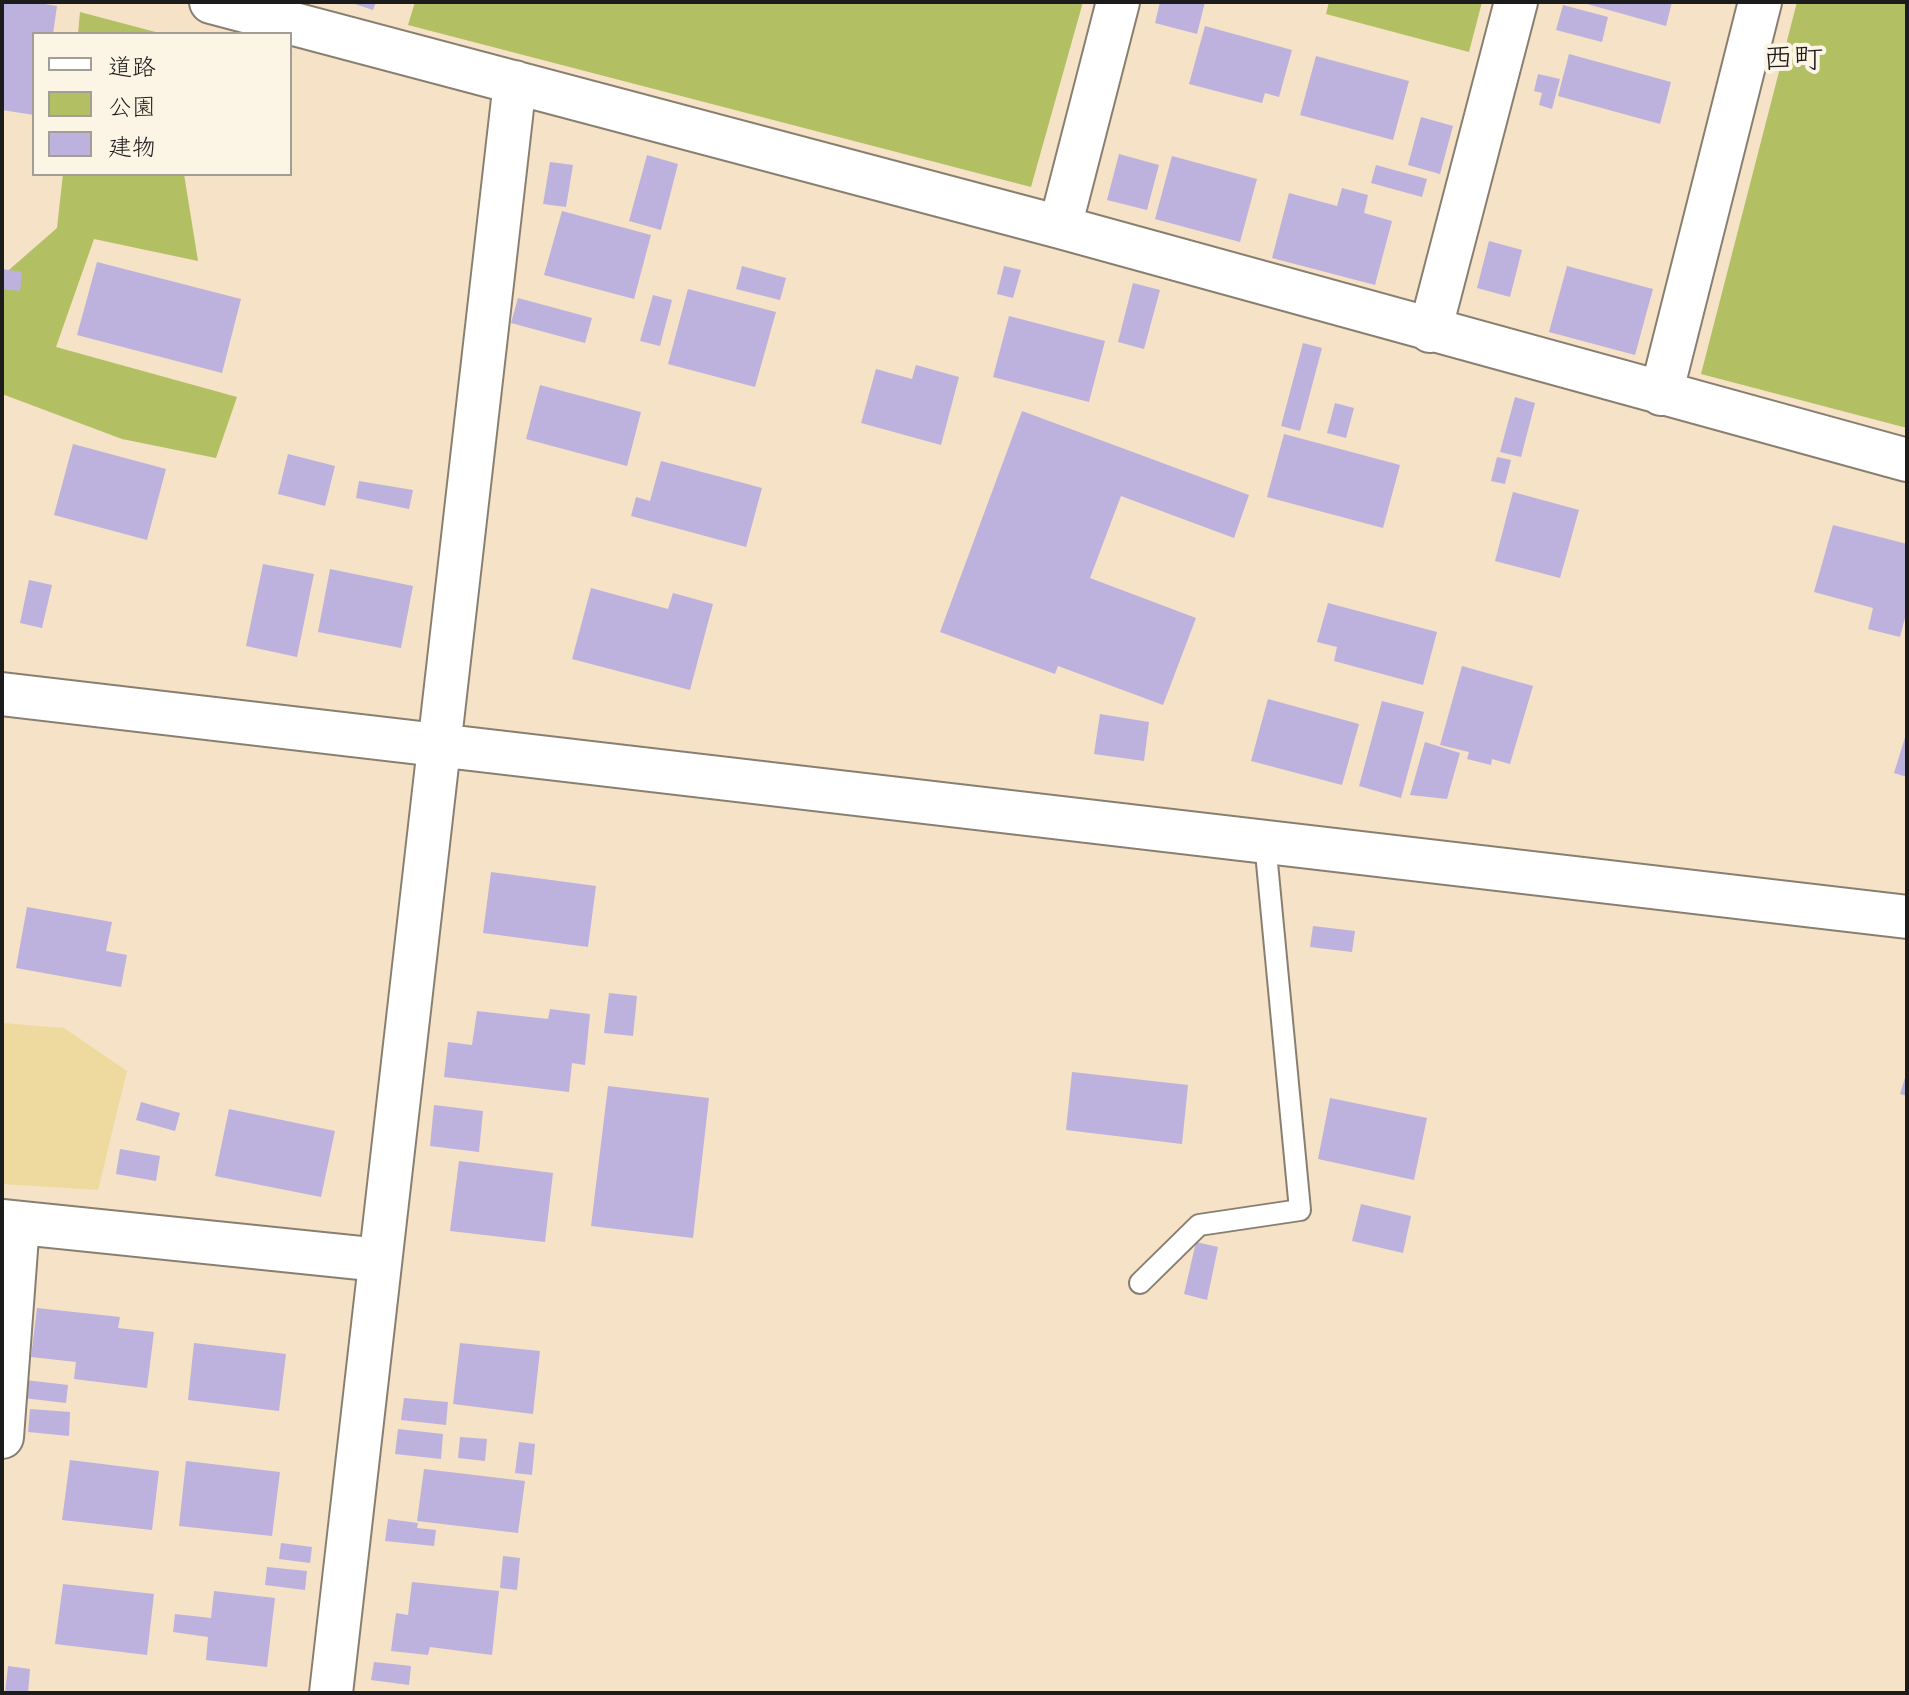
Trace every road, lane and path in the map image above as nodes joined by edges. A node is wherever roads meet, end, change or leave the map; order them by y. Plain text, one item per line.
1 (211, 2) edge
2 (1118, 2) edge
3 (1516, 2) edge
4 (1760, 2) edge
5 (515, 82) junction
6 (1060, 227) junction
7 (1430, 331) junction
8 (1661, 394) junction
9 (1907, 460) edge
10 (2, 694) edge
11 (439, 745) junction
12 (1265, 842) junction
13 (1907, 917) edge
14 (10, 1222) edge
15 (380, 1260) junction
16 (1140, 1283) dead end
17 (2, 1437) edge
18 (331, 1693) edge

1 - 5 street
2 - 6 street
3 - 7 street
4 - 8 street
5 - 6 street
5 - 11 street
6 - 7 street
7 - 8 street
8 - 9 street
10 - 11 street
11 - 12 street
11 - 15 street
12 - 13 street
12 - 16 lane
14 - 15 street
14 - 17 street
15 - 18 street

